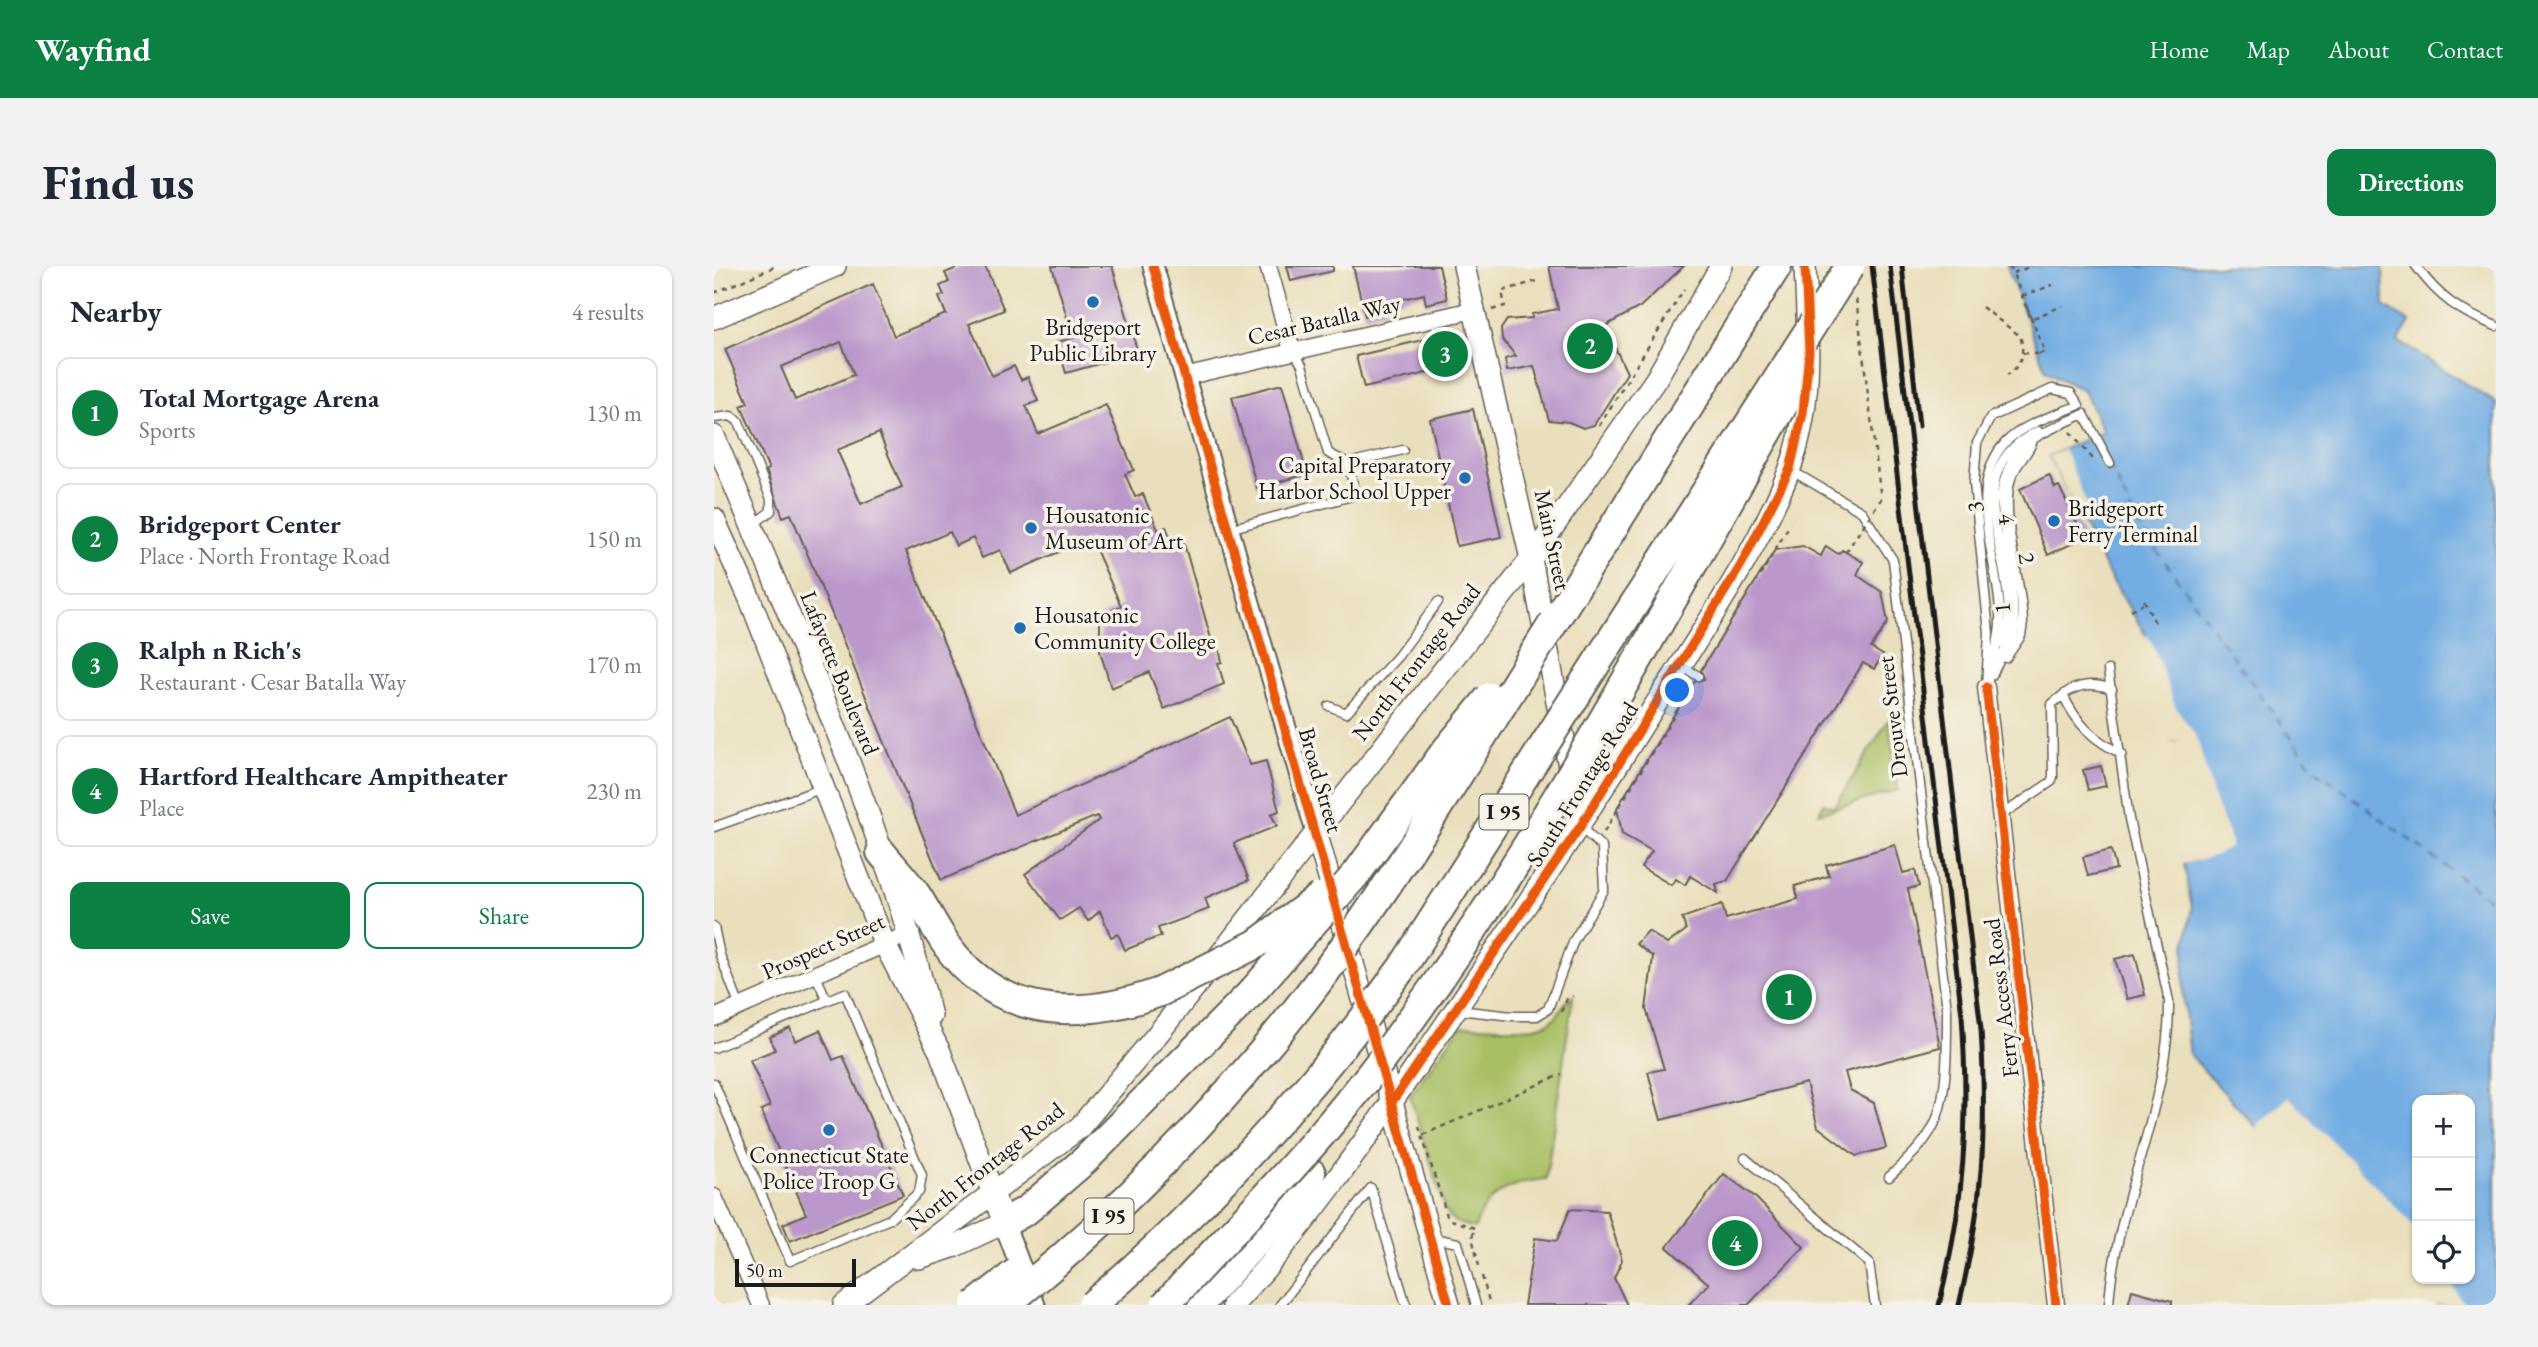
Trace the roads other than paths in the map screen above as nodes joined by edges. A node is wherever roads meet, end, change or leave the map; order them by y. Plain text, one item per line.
1 (835, 266) edge
2 (1153, 266) edge
3 (1268, 266) edge
4 (1464, 266) edge
5 (1721, 266) edge
6 (1777, 266) edge
7 (1805, 266) edge
8 (2416, 266) edge
9 (1856, 275) edge
10 (1485, 306) junction
11 (714, 318) edge
12 (2496, 326) edge
13 (1292, 350) junction
14 (1184, 376) junction
15 (2082, 410) junction
16 (714, 418) edge
17 (714, 436) edge
18 (1403, 450) dead end
19 (1348, 463) junction
20 (2110, 463) dead end
21 (1790, 470) junction
22 (714, 519) edge
23 (751, 525) junction
24 (1229, 529) junction
25 (1531, 559) junction
26 (776, 581) junction
27 (750, 599) junction
28 (1438, 602) dead end
29 (1554, 622) junction
30 (2108, 670) dead end
31 (1986, 687) junction
32 (2112, 689) junction
33 (2063, 695) junction
34 (1329, 706) dead end
35 (2122, 754) junction
36 (852, 774) junction
37 (824, 788) junction
38 (1403, 812) junction
39 (2000, 816) junction
40 (714, 827) edge
41 (1580, 827) junction
42 (1316, 832) junction
43 (881, 852) junction
44 (714, 927) edge
45 (911, 933) junction
46 (884, 943) junction
47 (717, 956) edge
48 (815, 974) junction
49 (1431, 990) junction
50 (827, 1000) junction
51 (740, 1007) junction
52 (1455, 1010) junction
53 (714, 1017) edge
54 (715, 1045) edge
55 (940, 1052) junction
56 (714, 1083) edge
57 (1392, 1102) junction
58 (1203, 1117) junction
59 (1745, 1158) dead end
60 (1889, 1177) dead end
61 (993, 1194) junction
62 (714, 1196) edge
63 (1004, 1223) junction
64 (1430, 1237) junction
65 (903, 1262) junction
66 (761, 1305) edge
67 (844, 1305) edge
68 (975, 1305) edge
69 (1005, 1305) edge
70 (1035, 1305) edge
71 (1092, 1305) edge
72 (1165, 1305) edge
73 (1199, 1305) edge
74 (1233, 1305) edge
75 (1280, 1305) edge
76 (1406, 1305) edge
77 (1449, 1305) edge
78 (1476, 1305) edge
79 (1875, 1305) edge
80 (2056, 1305) edge
81 (2109, 1305) edge

1 - 11 main road
2 - 14 street, Broad Street
3 - 13 street
4 - 10 main road, Main Street
5 - 25 main road, North Frontage Road
6 - 29 highway, I 95
7 - 21 main road, South Frontage Road
8 - 12 lane
9 - 49 highway, bridge
9 - 71 highway, I 95, bridge
10 - 13 street, Cesar Batalla Way
10 - 25 main road, Main Street
13 - 14 street, Cesar Batalla Way
13 - 19 lane
14 - 24 street, Broad Street
15 - 20 lane
15 - 31 lane, 2
15 - 31 lane, 4
15 - 31 lane, Ferry Access Road
16 - 23 lane
17 - 23 main road, Lafayette Boulevard
18 - 19 lane
19 - 24 lane
21 - 41 main road, South Frontage Road
21 - 60 lane, Drouve Street
22 - 27 main road
23 - 26 main road, Lafayette Boulevard
24 - 42 street, Broad Street
25 - 41 main road, Main Street
25 - 42 main road, North Frontage Road
26 - 27 main road
26 - 36 main road, Lafayette Boulevard
27 - 37 main road
28 - 34 lane
29 - 38 highway, bridge
29 - 58 highway, I 95, bridge
30 - 32 lane
31 - 39 street, Ferry Access Road
32 - 33 lane
32 - 35 lane
33 - 35 lane
33 - 39 lane
35 - 81 lane
36 - 37 main road
36 - 43 main road, Lafayette Boulevard
37 - 40 lane
37 - 46 main road
38 - 43 highway, bridge
38 - 63 highway, bridge
39 - 80 street, Ferry Access Road
41 - 52 main road, South Frontage Road
41 - 52 lane
42 - 57 main road, Broad Street
42 - 61 main road, North Frontage Road
43 - 45 main road, Lafayette Boulevard
44 - 47 lane
45 - 46 street, Prospect Street
45 - 55 main road, Lafayette Boulevard
46 - 48 street, Prospect Street
46 - 55 main road
47 - 51 lane
48 - 50 lane
48 - 51 street, Prospect Street
49 - 72 highway, bridge
49 - 73 highway, bridge
50 - 54 lane
50 - 56 lane
51 - 53 street, Prospect Street
52 - 57 main road, South Frontage Road
55 - 61 main road
57 - 64 main road, Broad Street
57 - 74 main road, South Frontage Road
58 - 68 highway, bridge
58 - 69 highway, I 95, bridge
59 - 79 lane
61 - 63 main road
61 - 65 main road, North Frontage Road
62 - 66 street
63 - 65 main road, North Frontage Road
63 - 70 street
64 - 77 main road, Broad Street
64 - 78 lane
65 - 67 main road, North Frontage Road
75 - 76 lane

